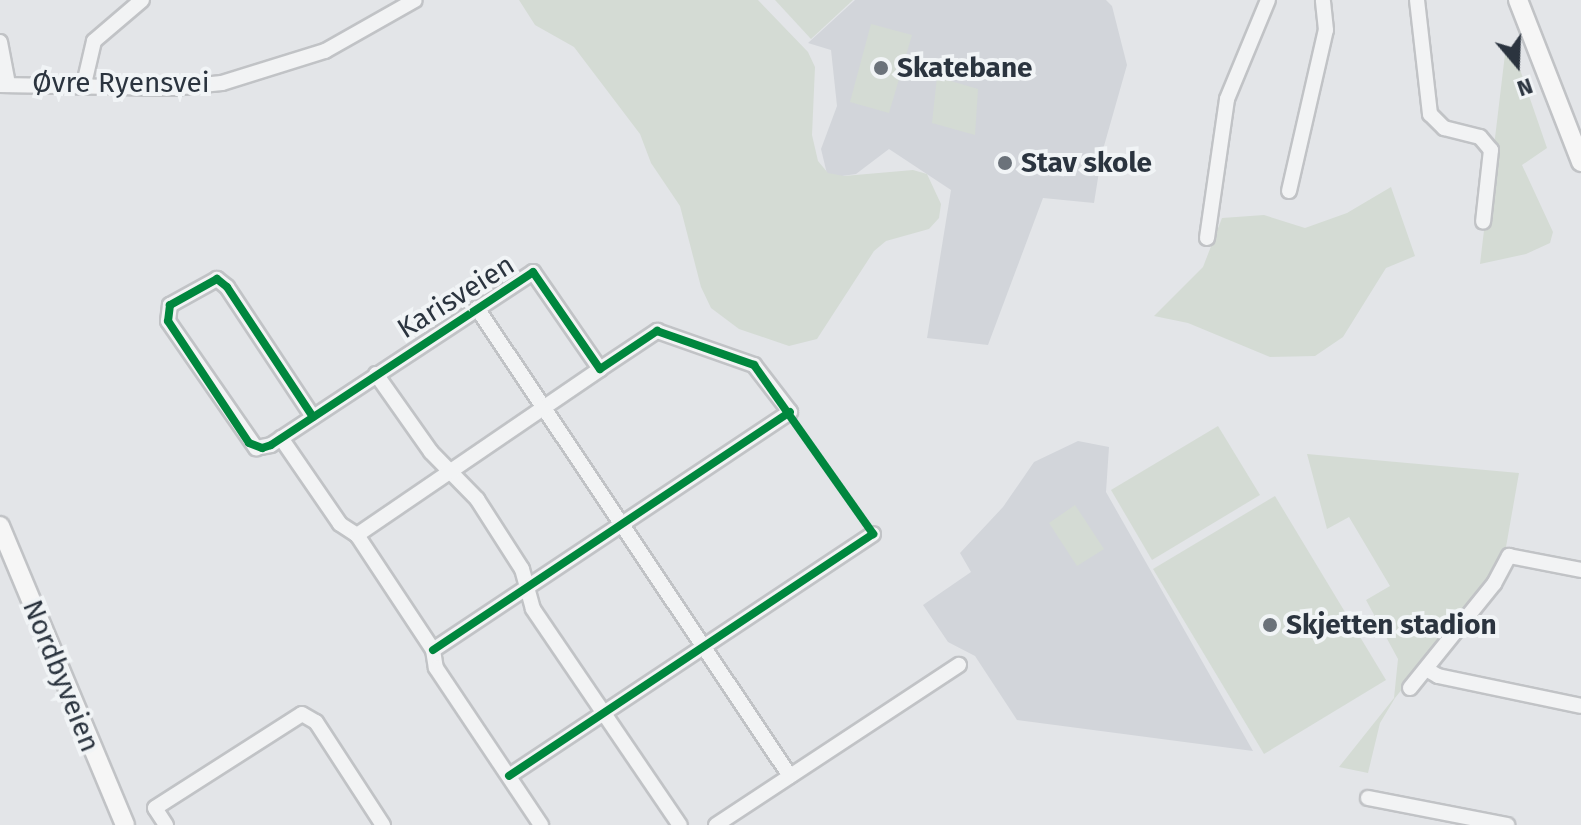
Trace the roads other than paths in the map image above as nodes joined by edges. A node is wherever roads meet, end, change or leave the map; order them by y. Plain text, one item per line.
1 (142, 0) edge
2 (415, 0) edge
3 (1268, 0) edge
4 (1323, 0) edge
5 (1417, 0) edge
6 (1518, 0) edge
7 (0, 42) edge
8 (84, 84) junction
9 (4, 85) edge
10 (1581, 162) edge
11 (1289, 191) dead end
12 (1483, 222) dead end
13 (1207, 238) dead end
14 (477, 308) junction
15 (600, 369) junction
16 (376, 374) junction
17 (544, 408) junction
18 (313, 417) junction
19 (281, 438) junction
20 (449, 473) junction
21 (622, 525) junction
22 (0, 526) edge
23 (873, 534) dead end
24 (357, 535) junction
25 (1581, 570) edge
26 (527, 589) junction
27 (703, 647) junction
28 (433, 650) junction
29 (959, 665) dead end
30 (1426, 669) junction
31 (1410, 688) dead end
32 (1581, 706) edge
33 (604, 713) junction
34 (509, 776) junction
35 (790, 776) junction
36 (1368, 798) dead end
37 (1436, 818) edge
38 (726, 822) edge
39 (125, 825) edge
40 (166, 825) edge
41 (383, 825) edge
42 (541, 825) edge
43 (680, 825) edge
44 (1507, 825) edge

1 - 8 street
2 - 8 street, Øvre Ryensvei
3 - 13 street
4 - 11 street
5 - 12 street
6 - 10 main road
7 - 9 street
8 - 9 street, Øvre Ryensvei
14 - 15 street, Karisveien
14 - 16 street, Karisveien
14 - 17 street, Karisveien
15 - 17 street
15 - 21 street
16 - 18 street, Karisveien
16 - 20 street
17 - 20 street
17 - 21 street, Karisveien
18 - 19 street, Karisveien
18 - 19 street
19 - 24 street
20 - 24 street
20 - 26 street
21 - 26 street
21 - 27 street, Karisveien
22 - 39 main road, Nordbyveien
23 - 27 street
24 - 28 street
25 - 30 street
26 - 28 street
26 - 33 street
27 - 33 street
27 - 35 street, Karisveien
28 - 34 street
29 - 35 street
30 - 31 street
30 - 32 street
33 - 34 street
33 - 43 street
34 - 42 street
35 - 38 street
36 - 37 street
37 - 44 street
40 - 41 street

